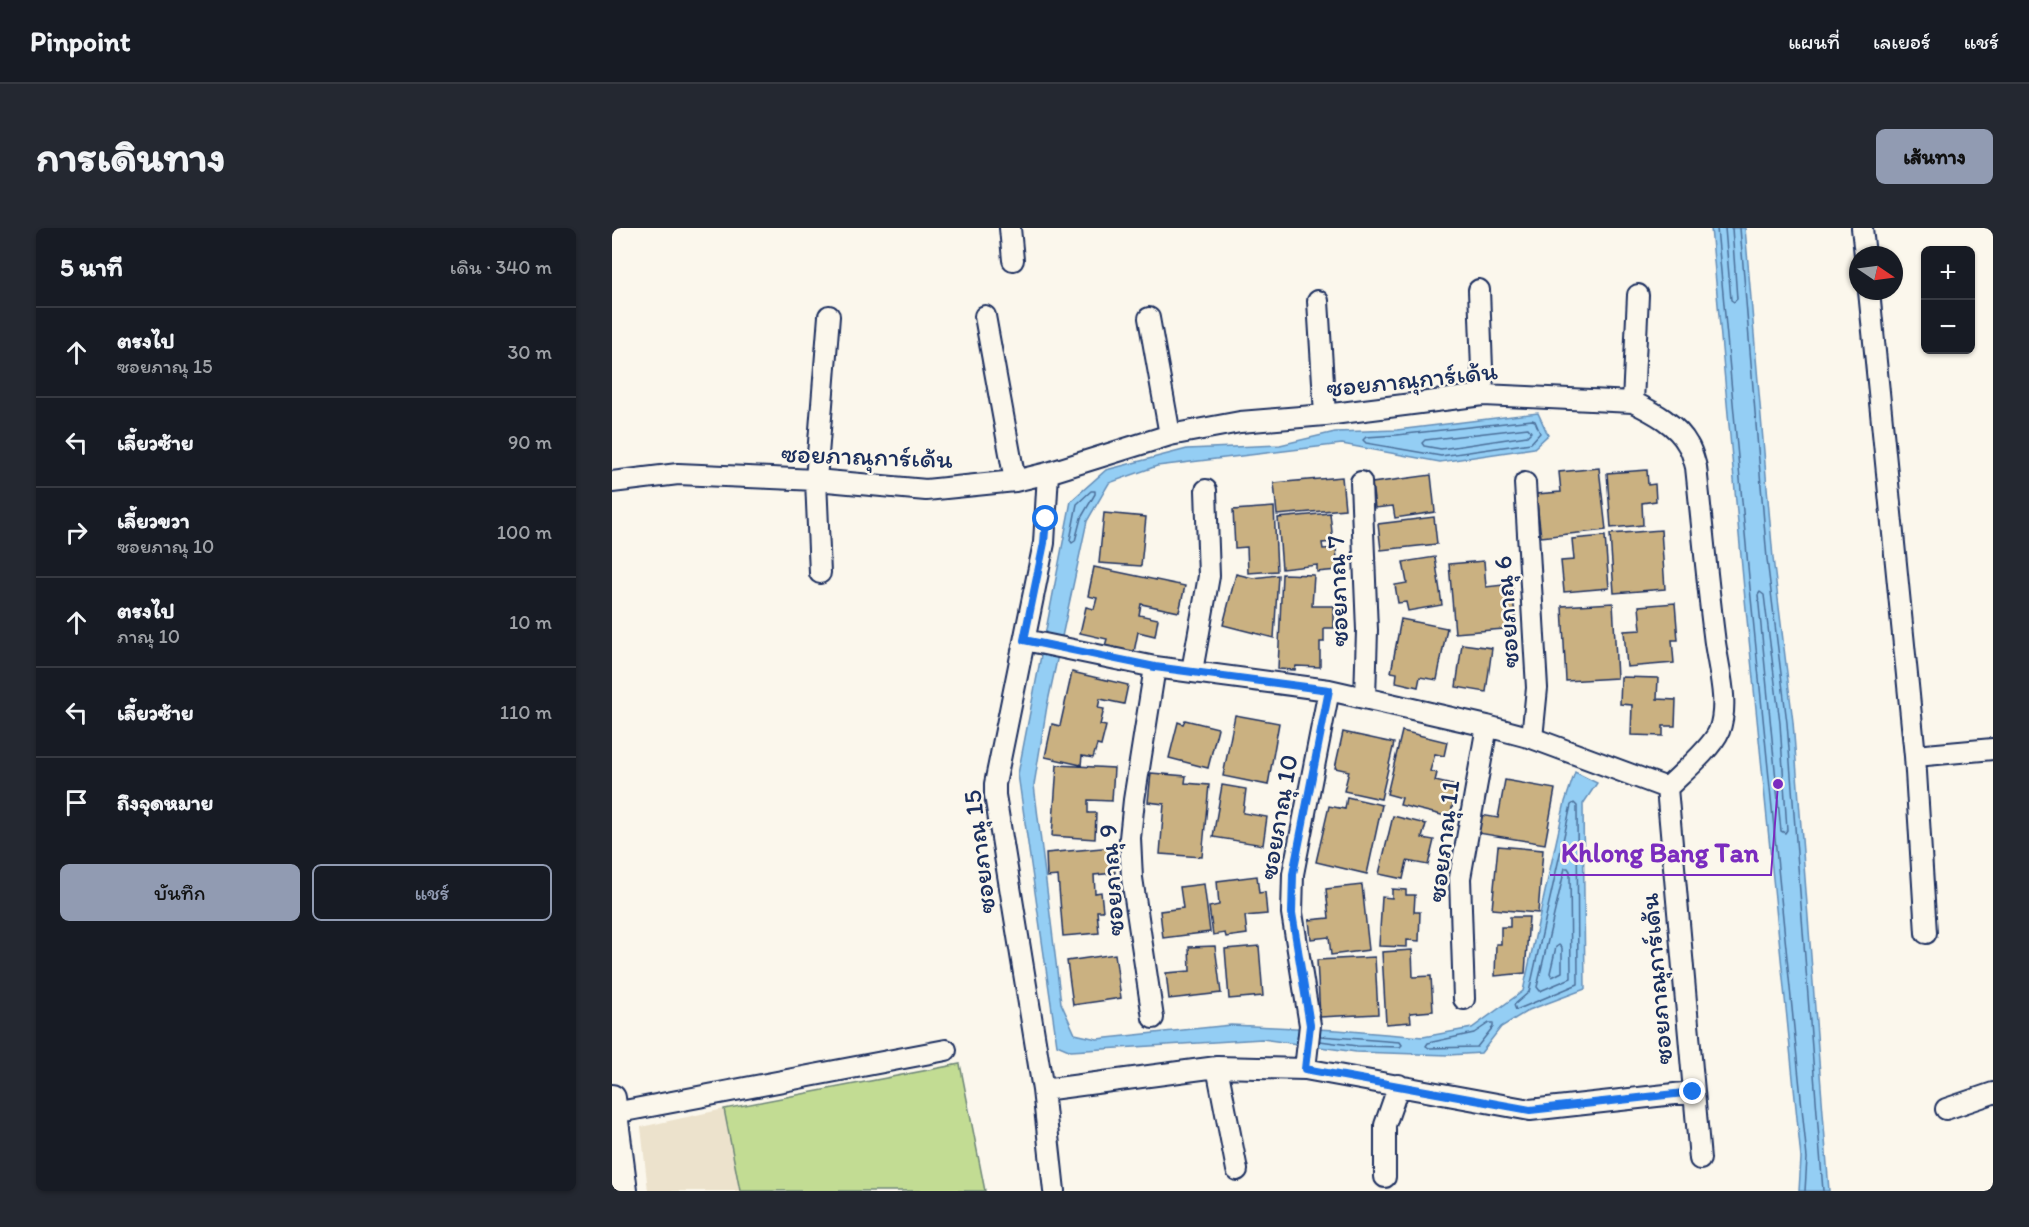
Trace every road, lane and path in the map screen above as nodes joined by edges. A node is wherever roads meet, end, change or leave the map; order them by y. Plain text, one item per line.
1 (1010, 228) edge
2 (1862, 228) edge
3 (1864, 246) edge
4 (1013, 260) dead end
5 (1479, 290) dead end
6 (1638, 295) dead end
7 (1870, 300) edge
8 (1318, 301) dead end
9 (829, 316) dead end
10 (985, 316) dead end
11 (1149, 318) dead end
12 (1483, 395) junction
13 (1633, 402) junction
14 (1325, 415) junction
15 (1170, 435) junction
16 (1048, 473) junction
17 (816, 480) junction
18 (1015, 481) junction
19 (612, 482) edge
20 (1361, 482) dead end
21 (1525, 483) dead end
22 (1206, 490) dead end
23 (820, 573) dead end
24 (1031, 641) junction
25 (1155, 667) junction
26 (1192, 671) junction
27 (1329, 690) junction
28 (1365, 699) junction
29 (1487, 726) junction
30 (1532, 738) junction
31 (1993, 749) edge
32 (1915, 756) junction
33 (1667, 788) junction
34 (1926, 933) dead end
35 (1464, 999) dead end
36 (1153, 1018) dead end
37 (946, 1050) dead end
38 (1306, 1059) junction
39 (1217, 1067) junction
40 (1399, 1085) junction
41 (1043, 1090) junction
42 (1693, 1092) junction
43 (1993, 1093) edge
44 (613, 1105) edge
45 (1946, 1109) dead end
46 (1700, 1159) dead end
47 (1237, 1170) dead end
48 (1385, 1177) dead end
49 (624, 1191) edge
50 (1054, 1191) edge

1 - 4 street
2 - 3 street
5 - 12 street
6 - 13 street
7 - 32 street
8 - 14 street
9 - 17 street
10 - 18 street
11 - 15 street
12 - 13 street, ซอยภาณุการ์เด้น
12 - 14 street, ซอยภาณุการ์เด้น
13 - 33 street, ซอยภาณุการ์เด้น
14 - 15 street, ซอยภาณุการ์เด้น
15 - 16 street, ซอยภาณุการ์เด้น
16 - 18 street, ซอยภาณุการ์เด้น
16 - 24 street, ซอยภาณุ 15
17 - 18 street, ซอยภาณุการ์เด้น
17 - 19 street, ซอยภาณุการ์เด้น
17 - 23 street
20 - 28 street, ซอยภาณุ 7
21 - 30 street, ซอยภาณุ 6
22 - 26 street
24 - 25 street
24 - 41 street, ซอยภาณุ 15
25 - 26 street
25 - 36 street, ซอยภาณุ 9
26 - 27 street
27 - 28 street
27 - 38 street, ซอยภาณุ 10
28 - 29 street
29 - 30 street
29 - 35 street, ซอยภาณุ 11
30 - 33 street
31 - 32 street
32 - 34 street
33 - 42 street, ซอยภาณุการ์เด้น
37 - 44 street
38 - 39 street
38 - 40 street
39 - 41 street
39 - 47 street
40 - 42 street
40 - 48 street
41 - 50 street, ซอยภาณุ 15
42 - 46 street, ซอยภาณุการ์เด้น
43 - 45 street
44 - 49 street

